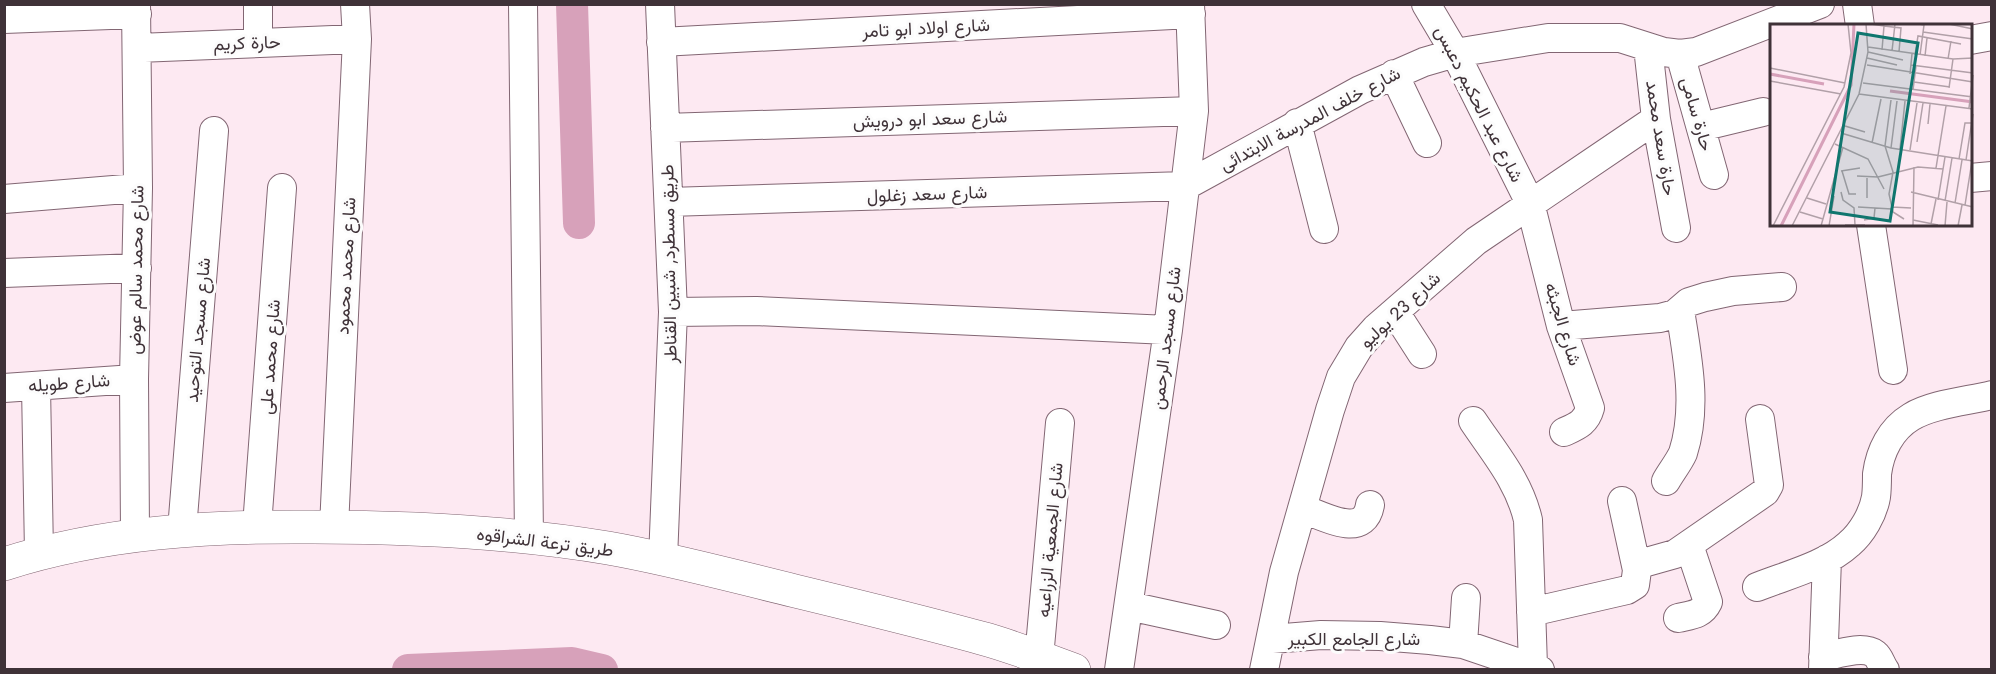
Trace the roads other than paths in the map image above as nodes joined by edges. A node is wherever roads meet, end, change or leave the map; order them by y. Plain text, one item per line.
1 (258, 4) edge
2 (355, 4) edge
3 (524, 4) edge
4 (660, 4) edge
5 (1426, 4) edge
6 (1820, 4) edge
7 (1857, 4) edge
8 (137, 9) edge
9 (1190, 9) edge
10 (4, 19) edge
11 (1860, 24) edge
12 (1992, 36) edge
13 (357, 39) junction
14 (1972, 40) edge
15 (661, 42) junction
16 (258, 43) junction
17 (1648, 47) junction
18 (138, 48) junction
19 (1455, 53) junction
20 (1680, 54) junction
21 (1394, 74) junction
22 (1194, 111) junction
23 (1763, 112) dead end
24 (1656, 119) junction
25 (1297, 123) junction
26 (1701, 127) junction
27 (665, 128) junction
28 (214, 131) dead end
29 (1426, 143) dead end
30 (1714, 175) dead end
31 (1992, 176) edge
32 (1972, 177) edge
33 (1185, 186) junction
34 (138, 188) junction
35 (282, 188) dead end
36 (4, 199) edge
37 (669, 201) junction
38 (1530, 203) junction
39 (1871, 226) edge
40 (1676, 228) dead end
41 (1324, 229) dead end
42 (137, 268) junction
43 (4, 273) edge
44 (1782, 287) dead end
45 (1680, 310) junction
46 (674, 312) junction
47 (1395, 312) junction
48 (1561, 326) junction
49 (1168, 330) junction
50 (1422, 354) dead end
51 (1893, 370) dead end
52 (134, 379) junction
53 (36, 386) junction
54 (4, 388) edge
55 (1992, 395) edge
56 (1760, 419) dead end
57 (1473, 421) dead end
58 (1060, 423) dead end
59 (1564, 432) dead end
60 (1666, 481) dead end
61 (1623, 501) dead end
62 (1370, 505) dead end
63 (1303, 509) junction
64 (257, 526) junction
65 (334, 527) junction
66 (182, 530) junction
67 (135, 536) junction
68 (529, 538) junction
69 (1689, 545) junction
70 (39, 553) junction
71 (663, 559) junction
72 (1827, 559) junction
73 (4, 564) edge
74 (1637, 570) junction
75 (1757, 587) dead end
76 (1466, 598) dead end
77 (1129, 606) junction
78 (1531, 612) junction
79 (1678, 618) dead end
80 (1216, 626) dead end
81 (1272, 639) junction
82 (1463, 644) junction
83 (1039, 658) junction
84 (1823, 663) edge
85 (1537, 668) edge
86 (1074, 669) edge
87 (1119, 669) edge
88 (1264, 669) edge
89 (1885, 669) edge

1 - 16 street
2 - 13 street, شارع محمد محمود
3 - 68 street
4 - 15 street, طريق مسطرد, شبين القناطر
5 - 19 street, شارع عبد الحكيم دعبس
6 - 20 street, شارع خلف المدرسة الابتدائى
7 - 11 street
8 - 10 street
8 - 18 street, شارع محمد سالم عوض
9 - 15 street, شارع اولاد ابو تامر
9 - 22 street, شارع مسجد الرحمن
12 - 14 street
13 - 16 street, حارة كريم
13 - 65 street, شارع محمد محمود
15 - 27 street, طريق مسطرد, شبين القناطر
16 - 18 street, حارة كريم
17 - 19 street, شارع خلف المدرسة الابتدائى
17 - 20 street, شارع خلف المدرسة الابتدائى
17 - 24 street, حارة سعد محمد
18 - 34 street, شارع محمد سالم عوض
19 - 21 street, شارع خلف المدرسة الابتدائى
19 - 38 street, شارع عبد الحكيم دعبس
20 - 26 street, حارة سامى
21 - 25 street, شارع خلف المدرسة الابتدائى
21 - 29 street
22 - 27 street, شارع سعد ابو درويش
22 - 33 street, شارع مسجد الرحمن
23 - 26 street
24 - 38 street, شارع 23 يوليو
24 - 40 street, حارة سعد محمد
25 - 33 street, شارع خلف المدرسة الابتدائى
25 - 41 street
26 - 30 street, حارة سامى
27 - 37 street, طريق مسطرد, شبين القناطر
28 - 66 street, شارع مسجد التوحيد
31 - 32 street
33 - 37 street, شارع سعد زغلول
33 - 49 street, شارع مسجد الرحمن
34 - 36 street
34 - 42 street, شارع محمد سالم عوض
35 - 64 street, شارع محمد على
37 - 46 street, طريق مسطرد, شبين القناطر
38 - 47 street, شارع 23 يوليو
38 - 48 street, شارع الجبثه
39 - 51 street
42 - 43 street
42 - 52 street, شارع محمد سالم عوض
44 - 45 street
45 - 48 street
45 - 60 street
46 - 49 street
46 - 71 street, طريق مسطرد, شبين القناطر
47 - 50 street
47 - 63 street, شارع 23 يوليو
48 - 59 street, شارع الجبثه
49 - 77 street, شارع مسجد الرحمن
52 - 53 street, شارع طويله
52 - 67 street, شارع محمد سالم عوض
53 - 54 street, شارع طويله
53 - 70 street
55 - 72 street
56 - 69 street
57 - 78 street
58 - 83 street, شارع الجمعية الزراعيه
61 - 74 street
62 - 63 street
63 - 81 street, شارع 23 يوليو
64 - 65 street, طريق ترعة الشراقوه
64 - 66 street, طريق ترعة الشراقوه
65 - 68 street, طريق ترعة الشراقوه
66 - 67 street, طريق ترعة الشراقوه
67 - 70 street, طريق ترعة الشراقوه
68 - 71 street, طريق ترعة الشراقوه
69 - 74 street
69 - 79 street
70 - 73 street, طريق ترعة الشراقوه
71 - 83 street, طريق ترعة الشراقوه
72 - 75 street
72 - 84 street
74 - 78 street
76 - 82 street
77 - 80 street
77 - 87 street, شارع مسجد الرحمن
78 - 85 street
81 - 82 street, شارع الجامع الكبير
81 - 88 street, شارع 23 يوليو
82 - 85 street, شارع الجامع الكبير
83 - 86 street, طريق ترعة الشراقوه
84 - 89 street

